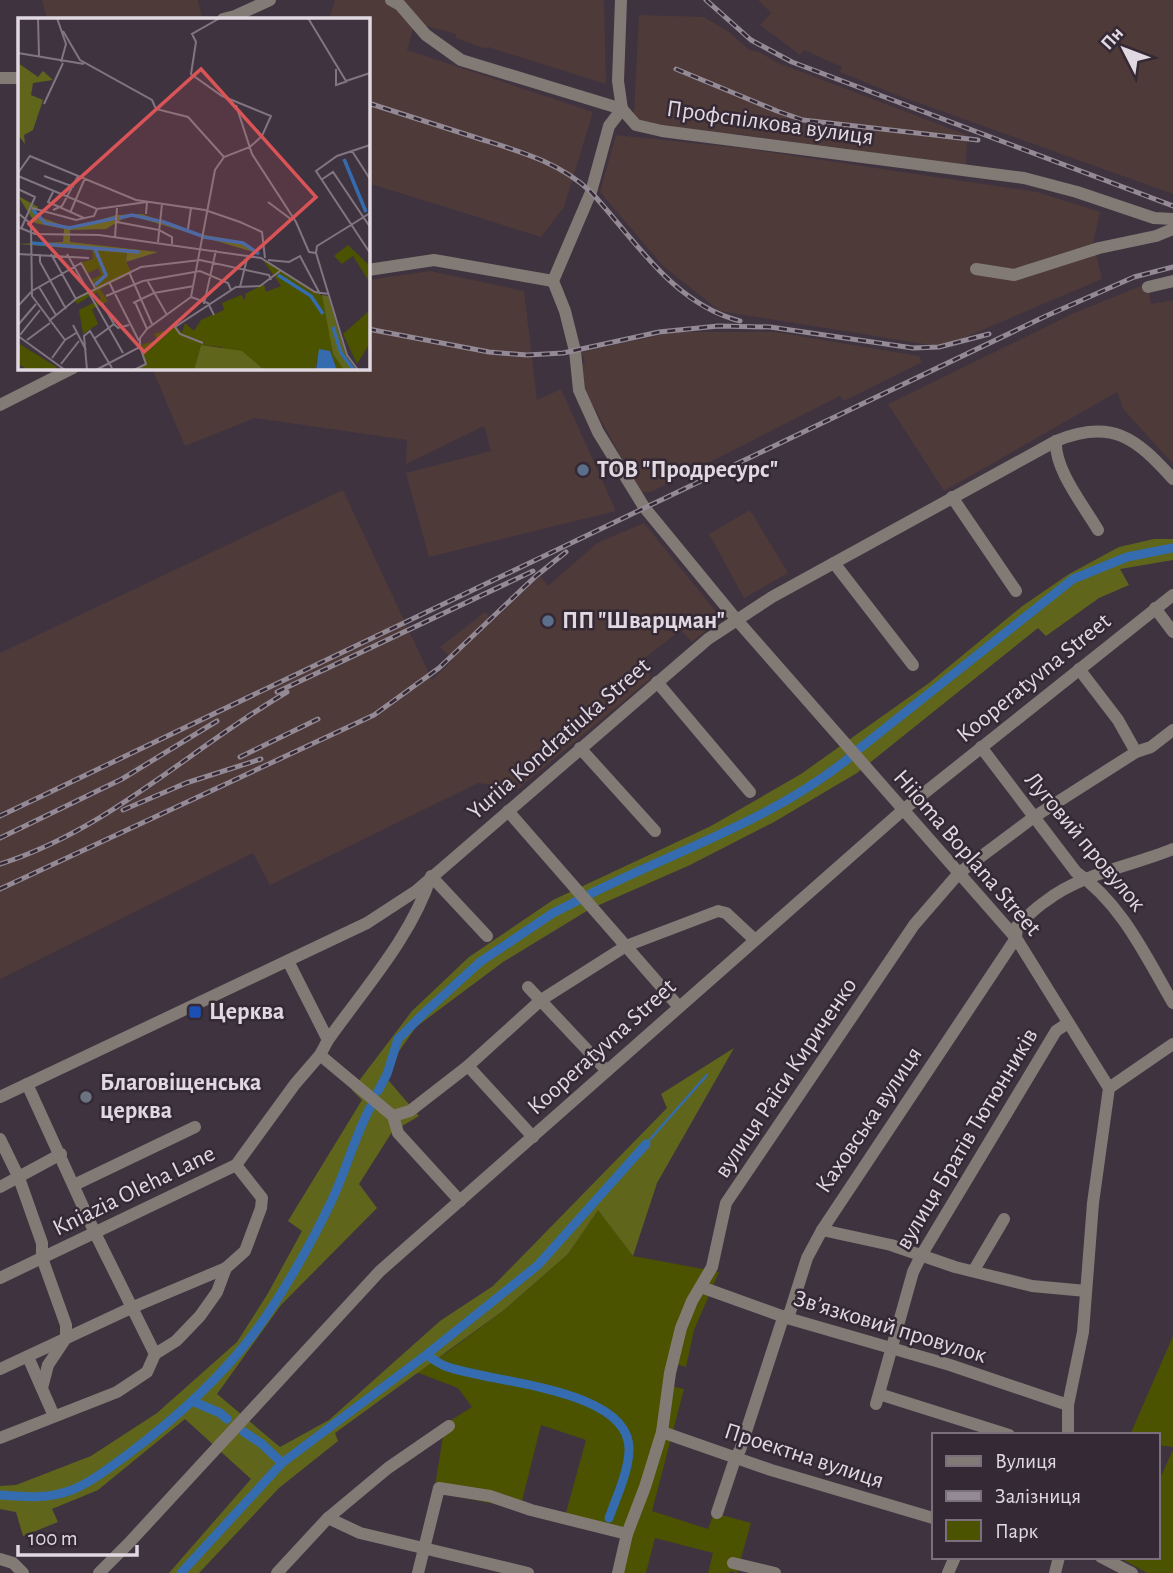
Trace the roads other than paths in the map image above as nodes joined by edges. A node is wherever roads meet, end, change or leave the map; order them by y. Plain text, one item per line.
1 (270, 0) edge
2 (391, 0) edge
3 (621, 0) edge
4 (227, 18) edge
5 (0, 78) edge
6 (18, 78) edge
7 (622, 109) junction
8 (1173, 219) edge
9 (1173, 229) edge
10 (976, 269) dead end
11 (369, 270) edge
12 (553, 281) junction
13 (1173, 281) edge
14 (1148, 287) dead end
15 (71, 369) edge
16 (0, 405) edge
17 (1056, 441) junction
18 (1173, 479) edge
19 (951, 497) junction
20 (1098, 530) dead end
21 (834, 563) junction
22 (1016, 591) dead end
23 (1173, 595) edge
24 (1156, 608) junction
25 (736, 619) junction
26 (1173, 632) edge
27 (913, 665) dead end
28 (1079, 669) junction
29 (657, 682) junction
30 (1173, 730) edge
31 (981, 747) junction
32 (580, 748) junction
33 (1136, 752) junction
34 (750, 792) dead end
35 (903, 810) junction
36 (508, 811) junction
37 (1034, 817) junction
38 (655, 831) dead end
39 (1173, 849) edge
40 (959, 873) junction
41 (431, 876) junction
42 (1086, 879) junction
43 (487, 936) dead end
44 (1016, 938) junction
45 (755, 940) junction
46 (626, 946) junction
47 (288, 961) junction
48 (528, 987) dead end
49 (541, 1000) junction
50 (1173, 1003) edge
51 (679, 1007) junction
52 (1068, 1023) junction
53 (327, 1040) junction
54 (1173, 1044) edge
55 (320, 1055) junction
56 (468, 1066) junction
57 (607, 1071) junction
58 (27, 1084) junction
59 (1109, 1088) junction
60 (0, 1097) edge
61 (393, 1116) junction
62 (195, 1127) dead end
63 (533, 1137) junction
64 (0, 1139) edge
65 (61, 1154) junction
66 (236, 1165) junction
67 (19, 1178) junction
68 (74, 1185) junction
69 (0, 1187) edge
70 (460, 1201) junction
71 (1004, 1219) dead end
72 (822, 1230) junction
73 (95, 1233) junction
74 (922, 1254) junction
75 (41, 1258) junction
76 (226, 1268) junction
77 (974, 1270) junction
78 (0, 1278) edge
79 (701, 1287) junction
80 (1086, 1291) junction
81 (131, 1308) junction
82 (787, 1318) junction
83 (66, 1338) junction
84 (891, 1348) junction
85 (155, 1354) junction
86 (28, 1357) junction
87 (0, 1369) edge
88 (42, 1388) junction
89 (1068, 1405) junction
90 (54, 1416) junction
91 (449, 1426) dead end
92 (662, 1432) junction
93 (1002, 1433) edge
94 (1068, 1433) edge
95 (0, 1438) edge
96 (736, 1456) junction
97 (717, 1513) dead end
98 (328, 1518) junction
99 (932, 1518) edge
100 (627, 1534) junction
101 (424, 1549) junction
102 (0, 1559) edge
103 (1105, 1559) edge
104 (733, 1563) dead end
105 (23, 1573) edge
106 (99, 1573) edge
107 (277, 1573) edge
108 (418, 1573) edge
109 (528, 1573) edge
110 (618, 1573) edge
111 (775, 1573) edge
112 (1133, 1573) edge

1 - 4 street
2 - 7 street, Профспілкова вулиця
3 - 7 street
5 - 6 street
7 - 8 street, Профспілкова вулиця
7 - 12 street
9 - 10 street
11 - 12 street
12 - 25 street, Hiioma Boplana Street
13 - 14 street
15 - 16 street
17 - 18 street, Yuriia Kondratiuka Street
17 - 19 street, Yuriia Kondratiuka Street
17 - 20 street
19 - 21 street, Yuriia Kondratiuka Street
19 - 22 street
21 - 25 street, Yuriia Kondratiuka Street
21 - 27 street
23 - 24 street, Kooperatyvna Street
24 - 26 street
24 - 28 street, Kooperatyvna Street
25 - 29 street, Yuriia Kondratiuka Street
25 - 35 street, Hiioma Boplana Street
28 - 31 street, Kooperatyvna Street
28 - 33 street
29 - 32 street, Yuriia Kondratiuka Street
29 - 34 street
30 - 33 street, вулиця Раїси Кириченко
31 - 35 street, Kooperatyvna Street
31 - 37 street, Луговий провулок
32 - 36 street, Yuriia Kondratiuka Street
32 - 38 street
33 - 37 street, вулиця Раїси Кириченко
35 - 40 street, Hiioma Boplana Street
35 - 45 street, Kooperatyvna Street
36 - 41 street, Yuriia Kondratiuka Street
36 - 46 street
37 - 40 street, вулиця Раїси Кириченко
37 - 42 street, Луговий провулок
39 - 42 street, Каховська вулиця
40 - 44 street, Hiioma Boplana Street
40 - 79 street, вулиця Раїси Кириченко
41 - 43 street
41 - 47 street, Yuriia Kondratiuka Street
41 - 53 street, Kniazia Oleha Lane
42 - 44 street, Каховська вулиця
42 - 50 street, Луговий провулок
44 - 52 street, Hiioma Boplana Street
44 - 72 street, Каховська вулиця
45 - 46 street
45 - 51 street, Kooperatyvna Street
46 - 49 street
46 - 51 street
47 - 53 street
47 - 58 street, Yuriia Kondratiuka Street
48 - 49 street
49 - 56 street
49 - 57 street
51 - 57 street, Kooperatyvna Street
52 - 59 street, Hiioma Boplana Street
52 - 74 street, вулиця Братів Тютюнників
53 - 55 street, Kniazia Oleha Lane
54 - 59 street
55 - 61 street
55 - 66 street, Kniazia Oleha Lane
56 - 61 street
56 - 63 street
57 - 63 street, Kooperatyvna Street
58 - 60 street, Yuriia Kondratiuka Street
58 - 65 street
59 - 80 street
61 - 70 street
62 - 68 street
63 - 70 street, Kooperatyvna Street
64 - 67 street
65 - 67 street
65 - 68 street
66 - 73 street, Kniazia Oleha Lane
66 - 76 street
67 - 69 street
67 - 75 street
68 - 73 street
70 - 106 street, Kooperatyvna Street
71 - 77 street
72 - 74 street
72 - 82 street, Каховська вулиця
73 - 75 street, Kniazia Oleha Lane
73 - 81 street
74 - 77 street
74 - 84 street, вулиця Братів Тютюнників
75 - 78 street, Kniazia Oleha Lane
75 - 83 street
76 - 81 street
76 - 85 street
77 - 80 street
79 - 82 street, Звʼязковий провулок
79 - 92 street, вулиця Раїси Кириченко
80 - 89 street
81 - 83 street
81 - 85 street
82 - 84 street, Звʼязковий провулок
82 - 96 street, Каховська вулиця
83 - 86 street
83 - 88 street
84 - 89 street, Звʼязковий провулок
84 - 93 street, вулиця Братів Тютюнників
85 - 90 street
86 - 87 street
86 - 88 street
88 - 90 street
89 - 94 street
90 - 95 street
91 - 98 street
92 - 96 street, Проектна вулиця
92 - 100 street, вулиця Раїси Кириченко
96 - 97 street, Каховська вулиця
96 - 99 street, Проектна вулиця
98 - 101 street
98 - 107 street
100 - 101 street
100 - 110 street, вулиця Раїси Кириченко
101 - 108 street
101 - 109 street
102 - 105 street
103 - 112 street
104 - 111 street

